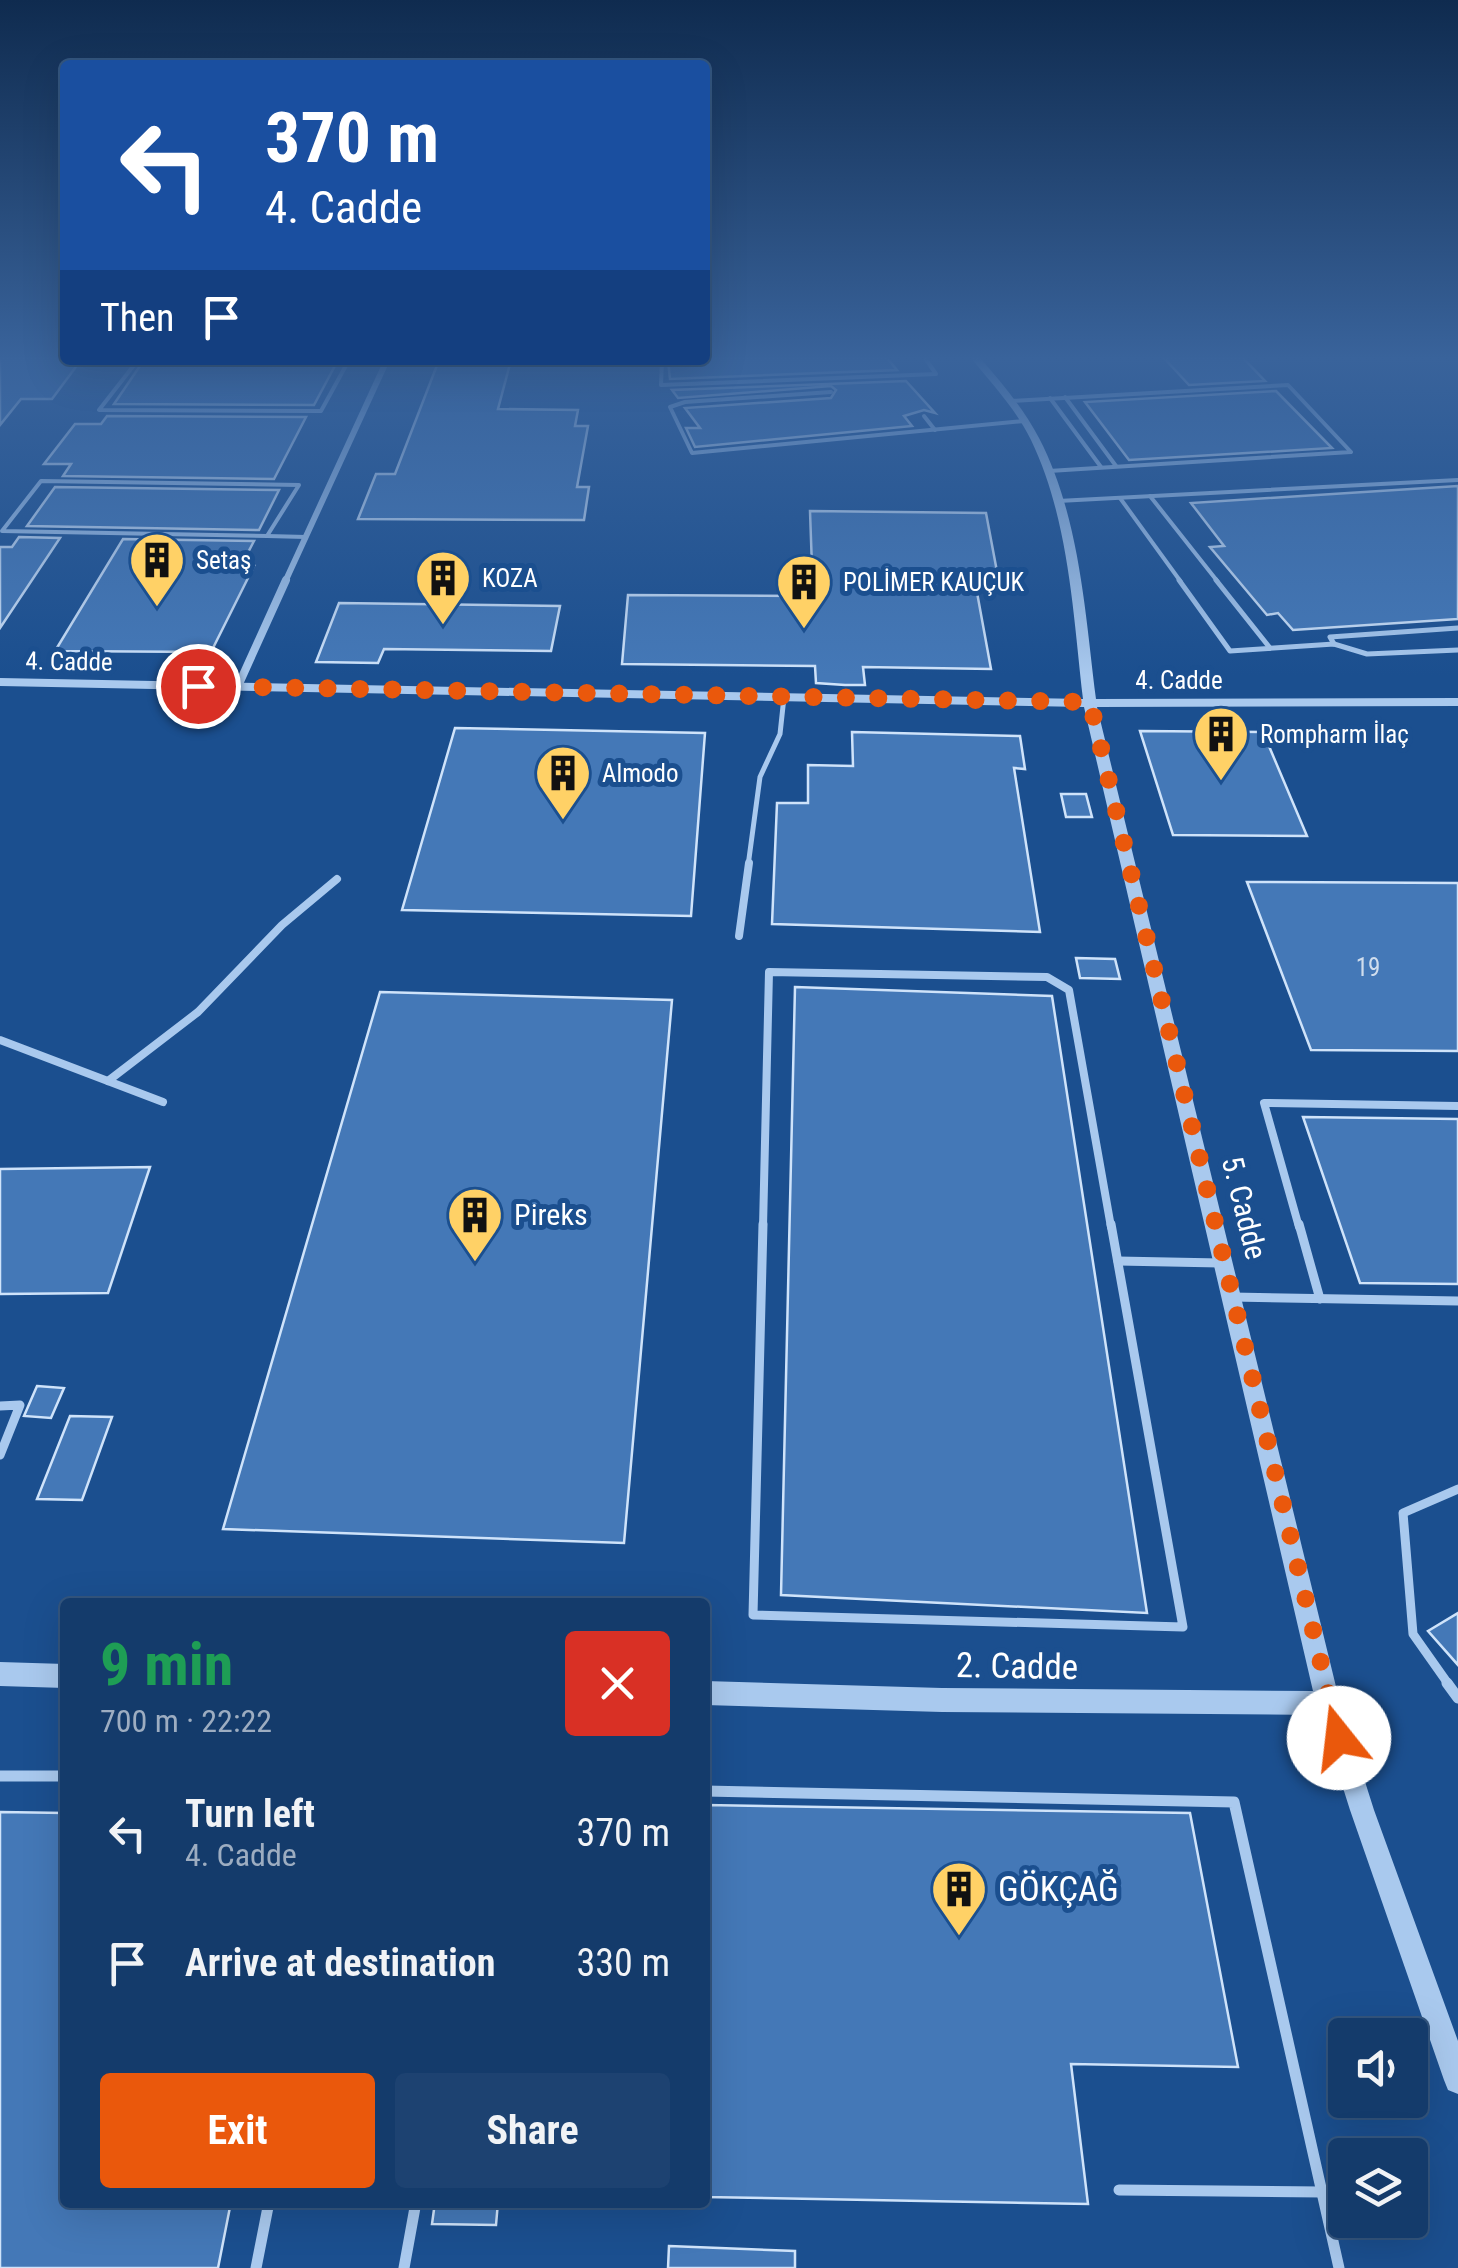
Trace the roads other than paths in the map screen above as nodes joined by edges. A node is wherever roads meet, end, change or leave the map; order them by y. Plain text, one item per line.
1 (339, 464) edge
2 (1045, 464) edge
3 (1099, 464) edge
4 (1152, 464) edge
5 (1116, 466) joint
6 (1101, 467) junction
7 (1049, 471) junction
8 (1458, 480) edge
9 (1150, 496) junction
10 (1120, 498) junction
11 (1057, 501) junction
12 (267, 536) junction
13 (306, 537) junction
14 (1458, 628) edge
15 (1334, 644) junction
16 (1270, 648) junction
17 (1458, 650) edge
18 (0, 682) edge
19 (238, 686) junction
20 (784, 697) junction
21 (1090, 702) junction
22 (1458, 702) edge
23 (337, 879) dead end
24 (740, 936) dead end
25 (0, 1040) edge
26 (108, 1081) junction
27 (163, 1102) dead end
28 (1458, 1106) edge
29 (1118, 1262) junction
30 (1224, 1263) junction
31 (1232, 1297) junction
32 (1320, 1298) junction
33 (1458, 1301) edge
34 (0, 1406) edge
35 (0, 1456) edge
36 (1458, 1489) edge
37 (0, 1674) edge
38 (60, 1676) edge
39 (710, 1693) edge
40 (1458, 1698) edge
41 (1328, 1702) junction
42 (0, 1776) edge
43 (60, 1776) edge
44 (710, 1791) edge
45 (1458, 2080) edge
46 (1118, 2190) dead end
47 (1322, 2192) junction
48 (268, 2208) edge
49 (415, 2208) edge
50 (256, 2268) edge
51 (404, 2268) edge
52 (1340, 2268) edge

1 - 13 street
2 - 7 street, 5. Cadde
3 - 6 lane
4 - 5 lane
5 - 6 lane
6 - 7 lane
7 - 11 street, 5. Cadde
8 - 9 lane
9 - 10 lane
9 - 16 lane
10 - 11 lane
10 - 16 lane
11 - 21 street, 5. Cadde
12 - 12 lane
12 - 13 lane
13 - 19 street
14 - 15 lane
15 - 16 lane
15 - 17 lane
18 - 19 street, 4. Cadde
19 - 20 street, 4. Cadde
20 - 21 street, 4. Cadde
20 - 24 lane
21 - 22 street, 4. Cadde
21 - 30 street, 5. Cadde
23 - 26 lane
25 - 26 lane
26 - 27 lane
28 - 32 lane
29 - 29 lane
29 - 30 lane
30 - 31 street, 5. Cadde
31 - 32 lane
31 - 41 street, 5. Cadde
32 - 33 lane
34 - 35 lane
36 - 40 lane
37 - 38 street
39 - 41 street, 2. Cadde
41 - 45 street, 5. Cadde
42 - 43 lane
44 - 47 lane
46 - 47 lane
47 - 52 lane
48 - 50 lane
49 - 51 lane

